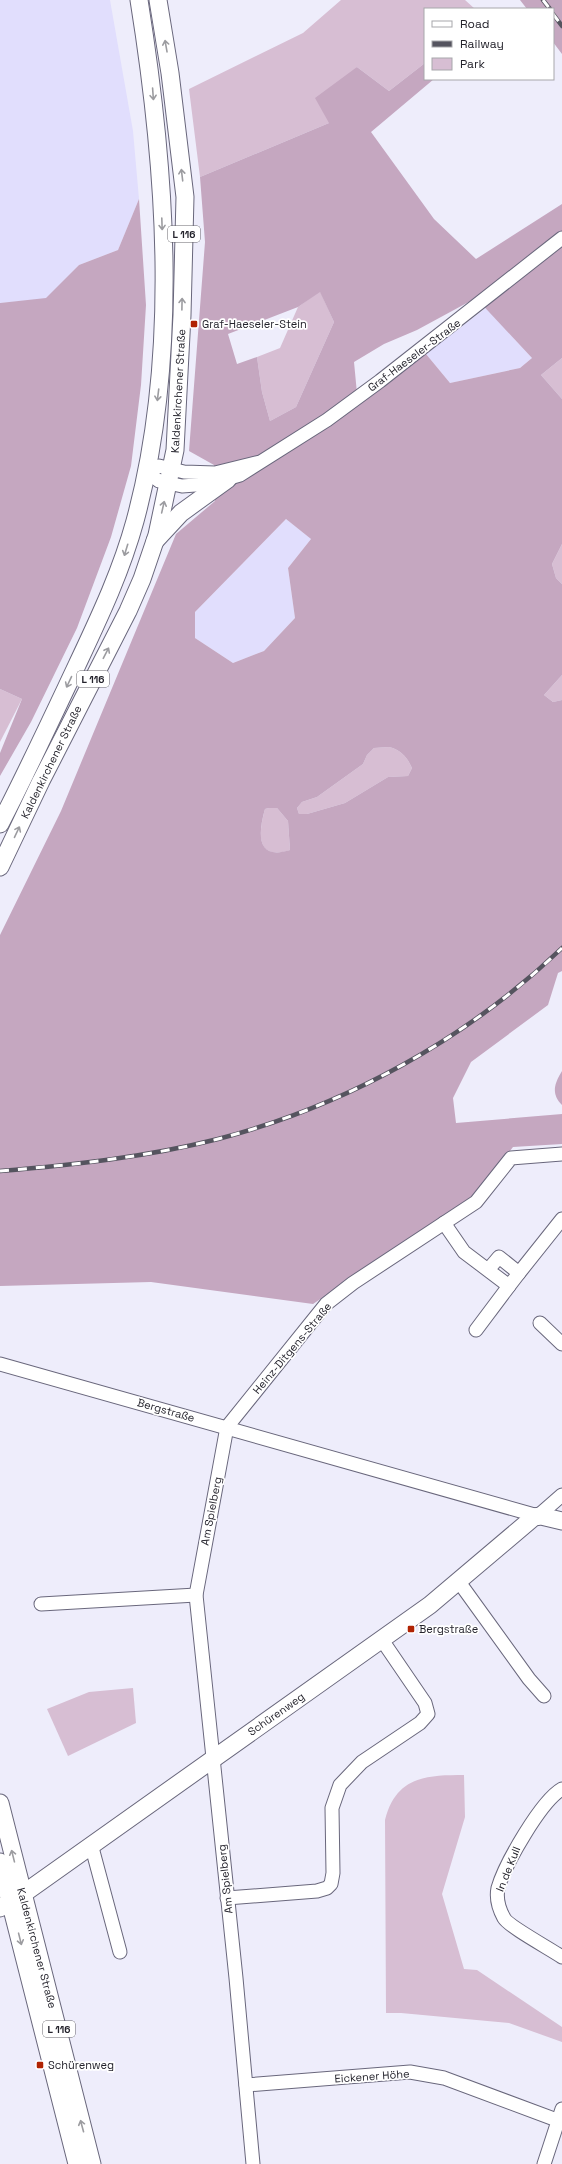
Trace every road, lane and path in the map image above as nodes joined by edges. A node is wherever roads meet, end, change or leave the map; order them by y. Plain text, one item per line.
1 (139, 0) edge
2 (158, 0) edge
3 (562, 238) edge
4 (260, 462) junction
5 (147, 472) junction
6 (170, 476) junction
7 (228, 479) junction
8 (154, 543) junction
9 (0, 824) edge
10 (0, 868) edge
11 (562, 1154) edge
12 (562, 1219) edge
13 (444, 1223) junction
14 (488, 1270) junction
15 (519, 1273) junction
16 (509, 1286) junction
17 (540, 1323) dead end
18 (476, 1330) dead end
19 (562, 1344) edge
20 (0, 1364) edge
21 (227, 1427) junction
22 (562, 1495) edge
23 (538, 1516) junction
24 (562, 1521) edge
25 (459, 1582) junction
26 (196, 1595) junction
27 (41, 1604) dead end
28 (382, 1640) junction
29 (544, 1696) dead end
30 (213, 1758) junction
31 (562, 1789) edge
32 (0, 1803) edge
33 (92, 1844) junction
34 (0, 1862) edge
35 (227, 1898) junction
36 (11, 1901) edge
37 (120, 1952) dead end
38 (562, 1957) edge
39 (246, 2085) junction
40 (561, 2117) edge
41 (77, 2164) edge
42 (92, 2164) edge
43 (253, 2164) edge
44 (544, 2164) edge

1 -> 5 main road, Kaldenkirchener Straße / L 116
6 -> 2 main road, Kaldenkirchener Straße / L 116
3 - 4 street, Graf-Haeseler-Straße
4 - 6 street, Graf-Haeseler-Straße
4 - 7 street, Graf-Haeseler-Straße
5 - 6 street, Graf-Haeseler-Straße
5 -> 9 main road, Kaldenkirchener Straße / L 116
6 - 7 street, Graf-Haeseler-Straße
8 -> 6 main road, Kaldenkirchener Straße / L 116
7 - 8 main road
10 -> 8 main road, Kaldenkirchener Straße / L 116
11 - 13 street, Heinz-Ditgens-Straße
12 - 15 street
13 - 14 street
13 - 21 street, Heinz-Ditgens-Straße
14 - 15 street
14 - 16 street
15 - 16 street
16 - 18 street
17 - 19 street
20 - 21 street, Bergstraße
21 - 23 street, Bergstraße
21 - 26 street, Am Spielberg
22 - 23 street, Schürenweg
23 - 24 main road, Bergstraße
23 - 25 main road, Schürenweg
25 - 28 main road, Schürenweg
25 - 29 street
26 - 27 street
26 - 30 street, Am Spielberg
28 - 30 main road, Schürenweg
28 - 35 street
30 - 33 main road, Schürenweg
30 - 35 street, Am Spielberg
31 - 38 street, In de Kull
36 -> 32 main road, Kaldenkirchener Straße / L 116
33 - 36 main road, Schürenweg
33 - 37 street
34 - 36 main road, Kaldenkirchener Straße / L 116
35 - 39 street, Am Spielberg
36 -> 41 main road, Kaldenkirchener Straße / L 116
42 -> 36 main road, Kaldenkirchener Straße / L 116
39 - 40 street, Eickener Höhe
39 - 43 street, Am Spielberg
40 - 44 street

